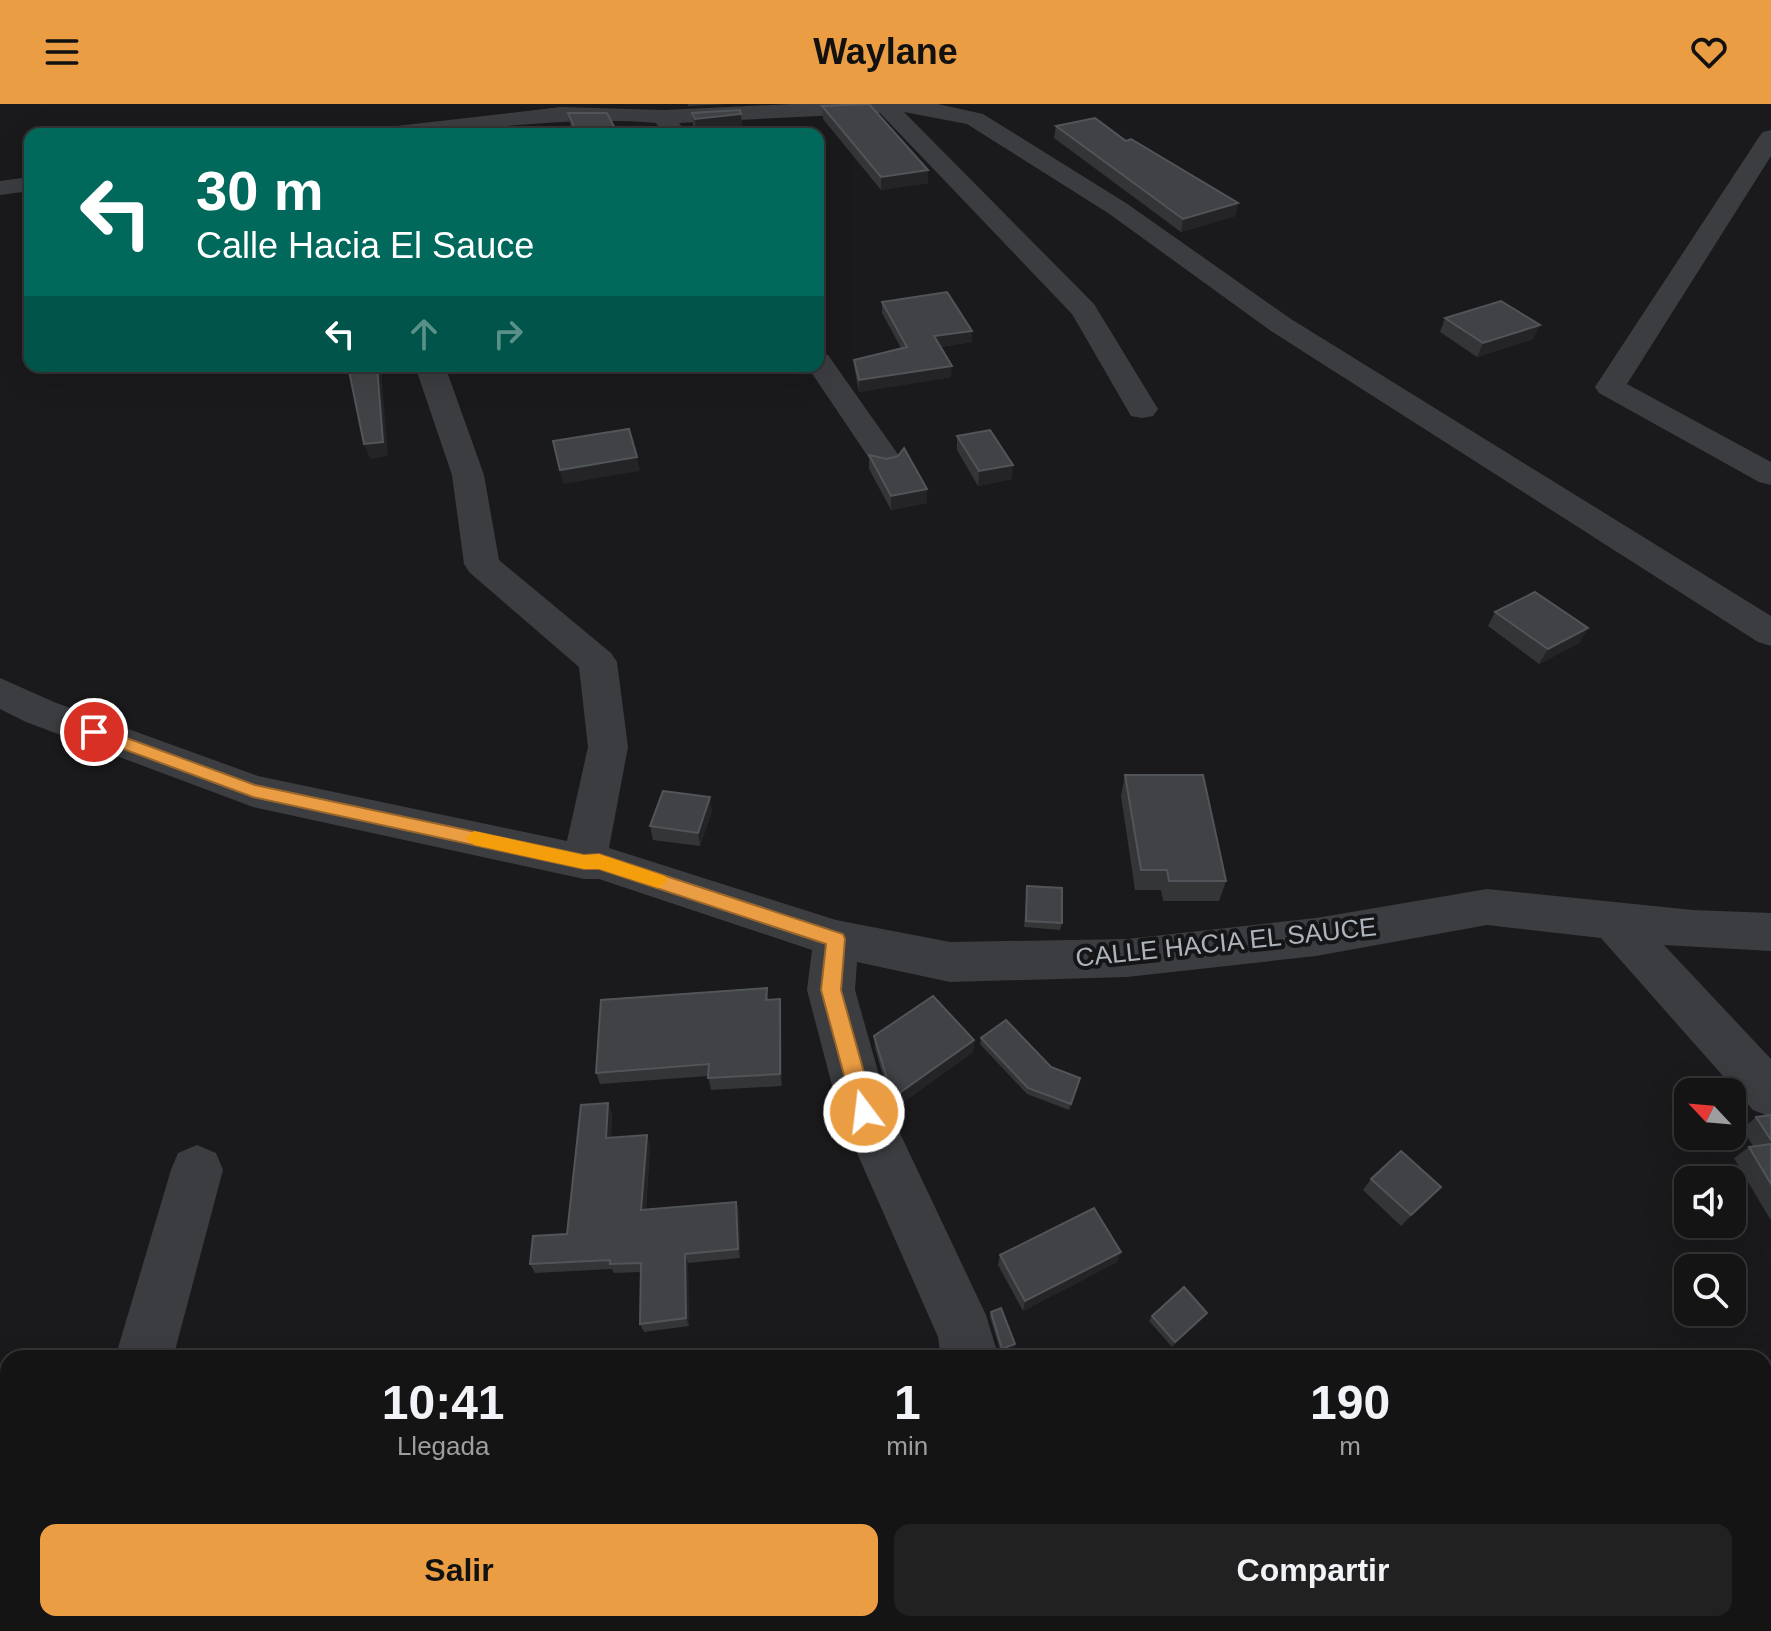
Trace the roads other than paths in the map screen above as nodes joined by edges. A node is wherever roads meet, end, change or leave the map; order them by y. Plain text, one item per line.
1 (885, 106) junction
2 (468, 113) edge
3 (670, 126) edge
4 (411, 128) edge
5 (1771, 137) edge
6 (24, 185) edge
7 (0, 188) edge
8 (824, 370) edge
9 (432, 372) edge
10 (1142, 409) dead end
11 (886, 460) edge
12 (1771, 475) edge
13 (1771, 633) edge
14 (0, 692) edge
15 (584, 862) junction
16 (1613, 920) junction
17 (1771, 932) edge
18 (836, 939) junction
19 (1771, 1094) edge
20 (197, 1170) dead end
21 (146, 1350) edge
22 (969, 1350) edge

1 - 3 street
1 - 10 street
1 - 13 street
2 - 3 street
2 - 4 street
5 - 12 street
6 - 7 street
8 - 11 street
9 - 15 street
14 - 15 street, CALLE HACIA EL SAUCE
15 - 18 street, CALLE HACIA EL SAUCE
16 - 17 street, CALLE HACIA EL SAUCE
16 - 18 street, CALLE HACIA EL SAUCE
16 - 19 street
18 - 22 street
20 - 21 street

